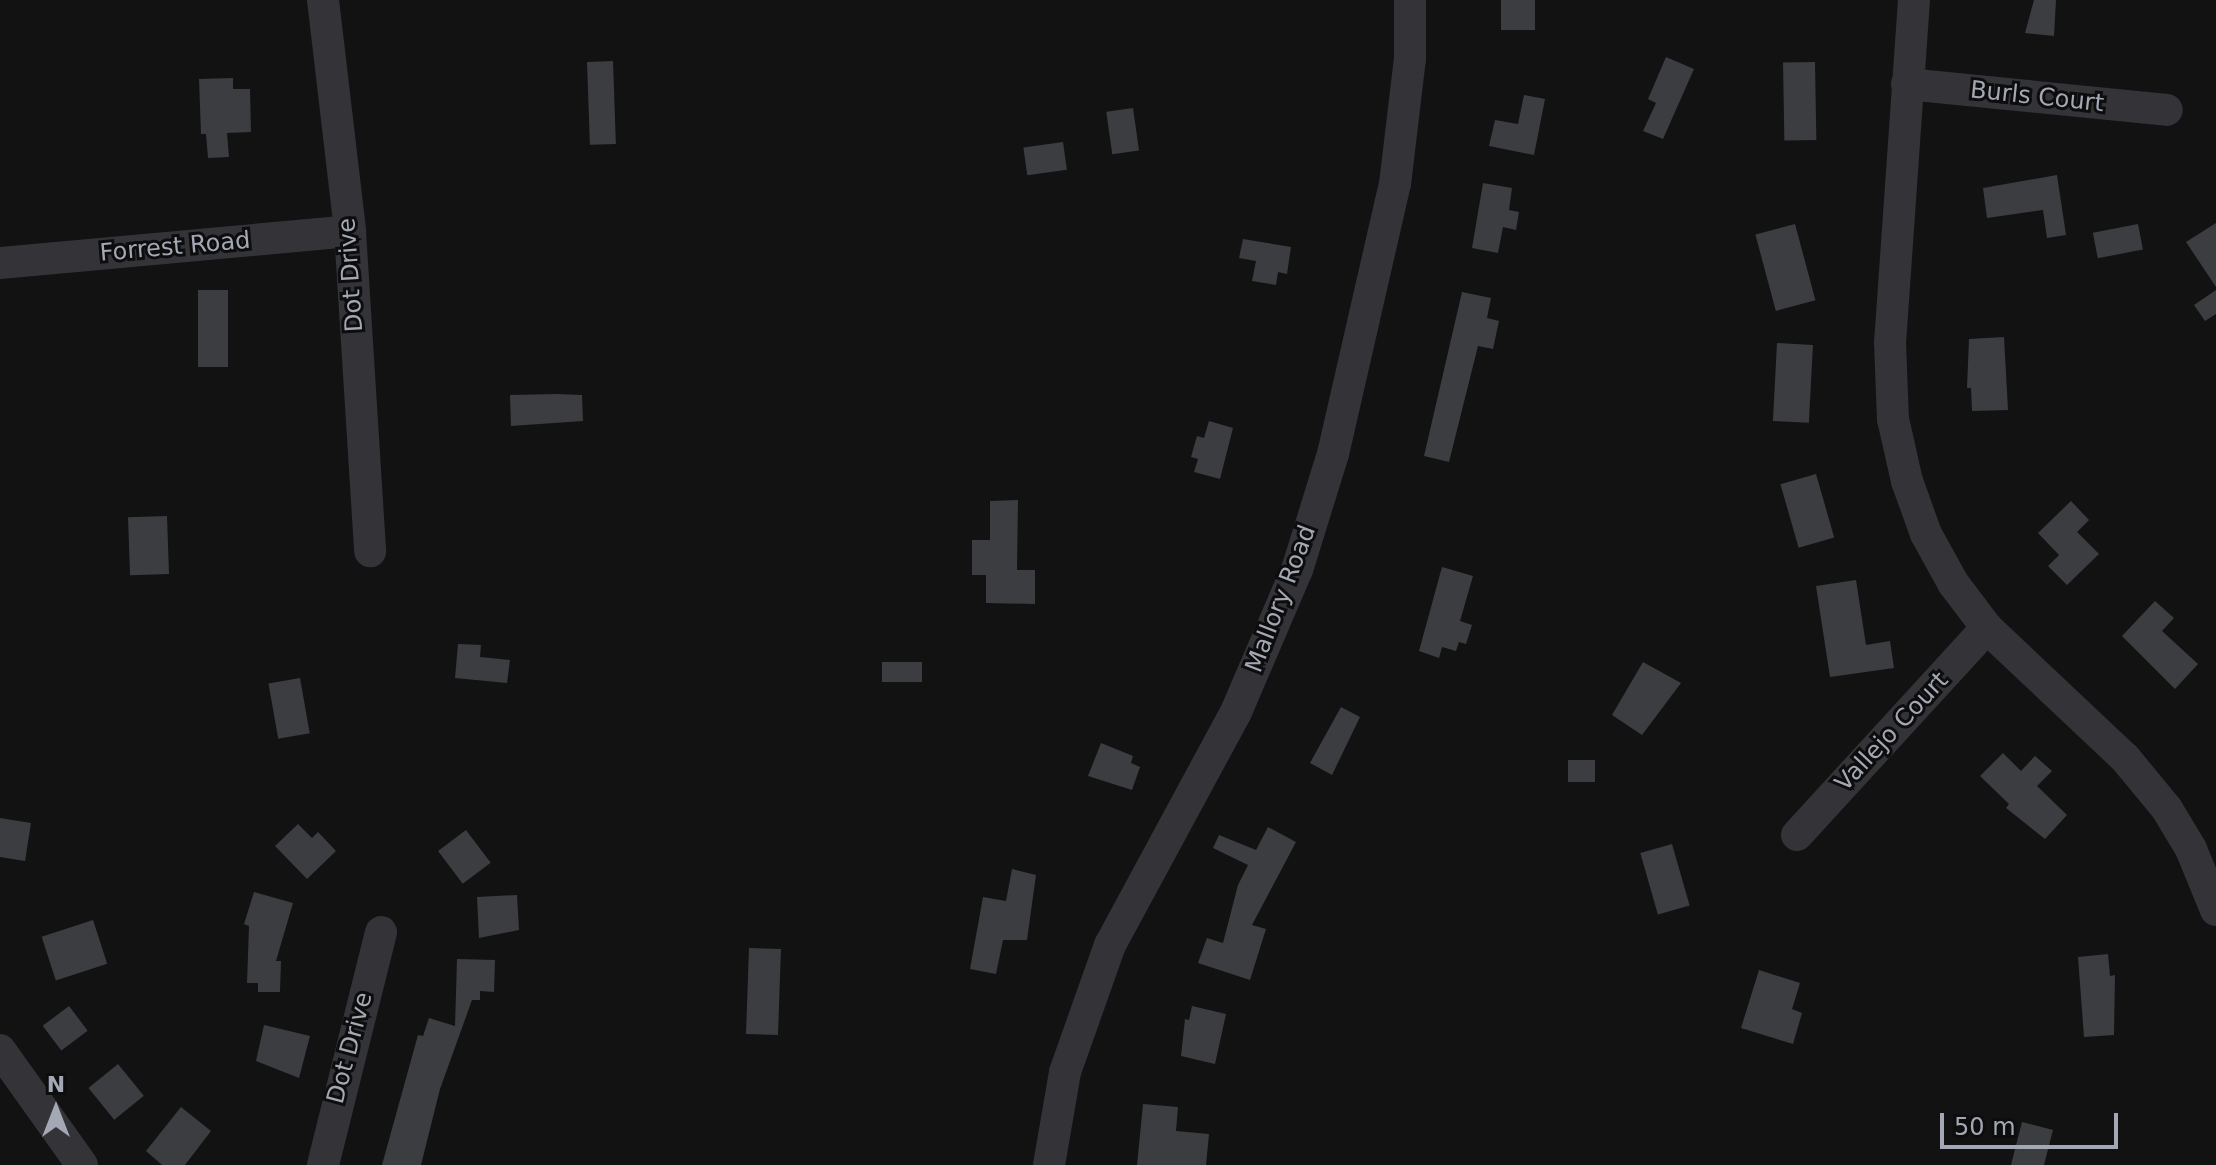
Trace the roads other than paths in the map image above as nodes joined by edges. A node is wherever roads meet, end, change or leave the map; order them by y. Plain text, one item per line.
1 (323, 0) edge
2 (1410, 0) edge
3 (1914, 0) edge
4 (1907, 84) junction
5 (2167, 110) dead end
6 (350, 231) junction
7 (0, 263) edge
8 (370, 551) dead end
9 (1987, 628) junction
10 (1797, 835) dead end
11 (2216, 910) edge
12 (381, 932) dead end
13 (0, 1050) edge
14 (82, 1165) edge
15 (323, 1165) edge
16 (1049, 1165) edge

1 - 6 street, Dot Drive
2 - 16 street, Mallory Road
3 - 4 street
4 - 5 street, Burls Court
4 - 9 street
6 - 7 street, Forrest Road
6 - 8 street, Dot Drive
9 - 10 street, Vallejo Court
9 - 11 street
12 - 15 street, Dot Drive
13 - 14 street

